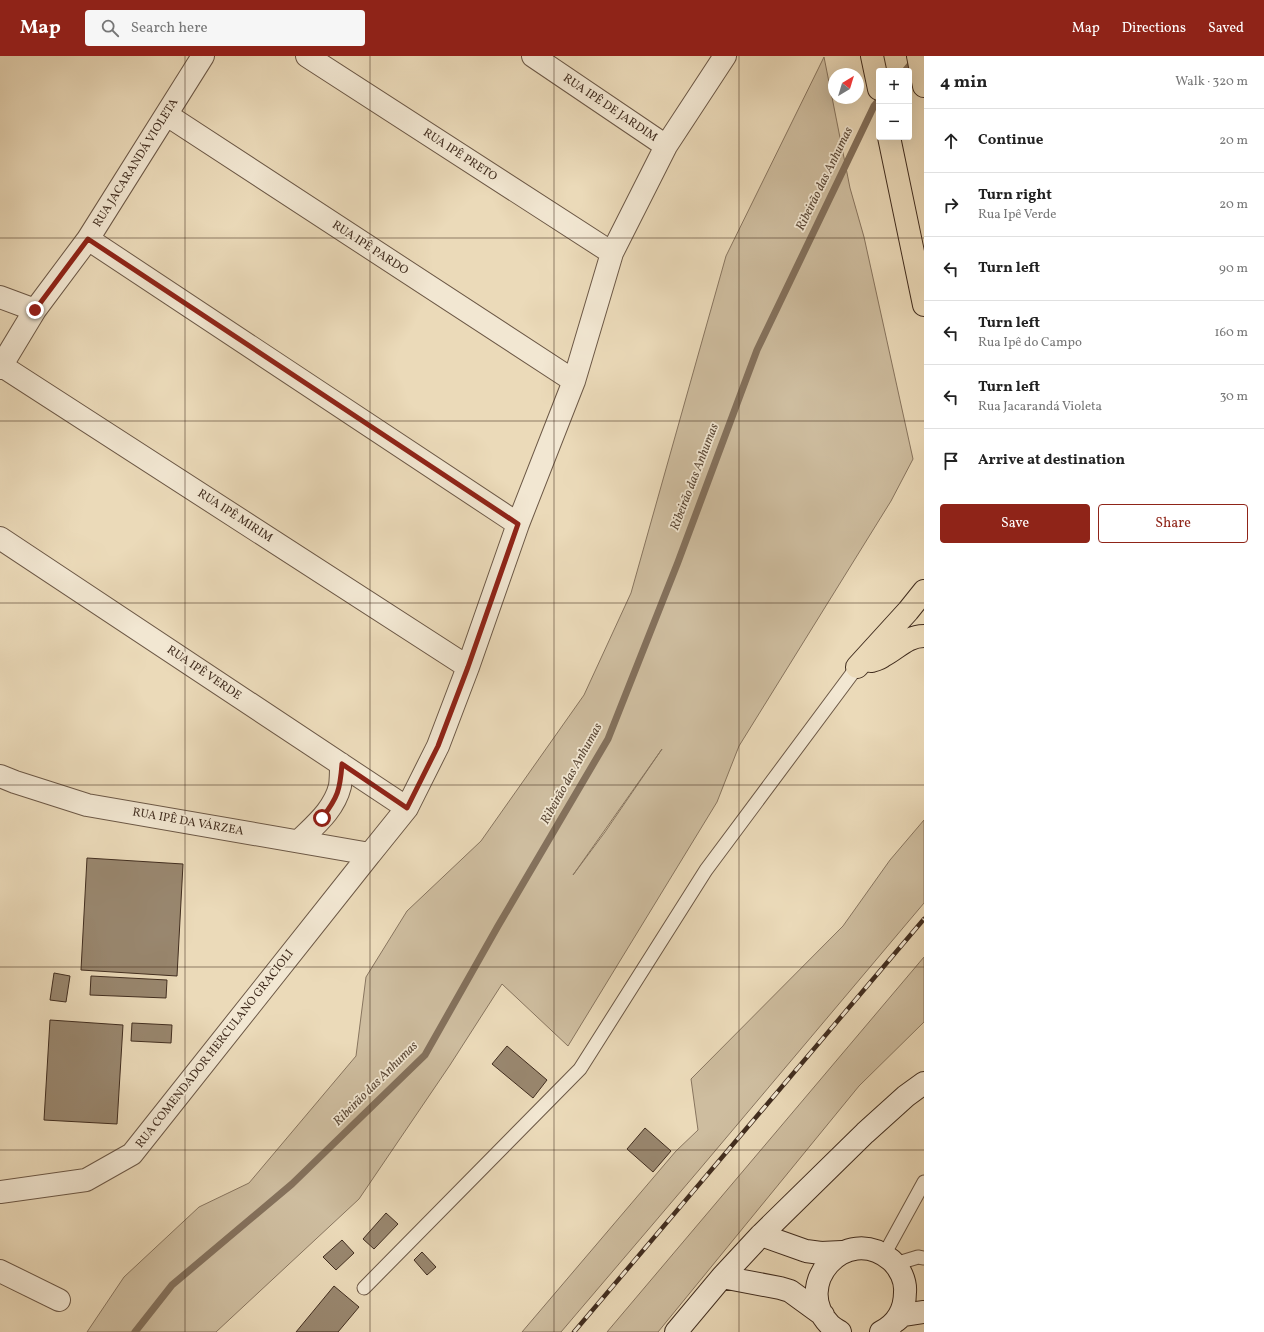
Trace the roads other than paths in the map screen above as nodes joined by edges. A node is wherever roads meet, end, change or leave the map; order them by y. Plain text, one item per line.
1 (203, 56) edge
2 (307, 56) edge
3 (533, 56) edge
4 (725, 56) edge
5 (872, 56) edge
6 (918, 56) edge
7 (876, 75) edge
8 (924, 86) edge
9 (166, 115) junction
10 (890, 140) edge
11 (666, 146) junction
12 (88, 239) junction
13 (612, 253) junction
14 (0, 297) edge
15 (924, 305) edge
16 (35, 310) junction
17 (1, 367) edge
18 (574, 381) junction
19 (518, 524) junction
20 (0, 538) edge
21 (924, 591) edge
22 (924, 636) edge
23 (468, 667) junction
24 (857, 667) junction
25 (342, 764) junction
26 (0, 776) edge
27 (407, 808) junction
28 (298, 841) junction
29 (373, 850) junction
30 (924, 1074) edge
31 (924, 1083) edge
32 (906, 1096) junction
33 (924, 1182) edge
34 (0, 1192) edge
35 (761, 1235) junction
36 (842, 1252) junction
37 (924, 1258) edge
38 (894, 1265) junction
39 (0, 1271) edge
40 (722, 1277) junction
41 (364, 1288) dead end
42 (924, 1297) edge
43 (59, 1300) dead end
44 (924, 1312) edge
45 (823, 1315) junction
46 (889, 1326) edge
47 (676, 1332) edge
48 (840, 1332) edge

1 - 9 street, RUA JACARANDÁ VIOLETA
2 - 13 street, RUA IPÊ PRETO
3 - 11 street, RUA IPÊ DE JARDIM
4 - 11 street, RUA COMENDADOR HERCULANO GRACIOLI
5 - 7 highway
6 - 8 highway
9 - 12 street, RUA JACARANDÁ VIOLETA
9 - 18 street, RUA IPÊ PARDO
10 - 15 highway
11 - 13 street, RUA COMENDADOR HERCULANO GRACIOLI
12 - 16 street, RUA JACARANDÁ VIOLETA
12 - 19 street
13 - 18 street, RUA COMENDADOR HERCULANO GRACIOLI
14 - 16 street
16 - 17 street, RUA JACARANDÁ VIOLETA
17 - 23 street, RUA IPÊ MIRIM
18 - 19 street, RUA COMENDADOR HERCULANO GRACIOLI
19 - 23 street, RUA COMENDADOR HERCULANO GRACIOLI
20 - 25 street, RUA IPÊ VERDE
21 - 24 highway
22 - 24 highway
23 - 27 street, RUA COMENDADOR HERCULANO GRACIOLI
24 - 41 lane
25 - 27 street, RUA IPÊ VERDE
25 - 28 street
26 - 28 street, RUA IPÊ DA VÁRZEA
27 - 29 street, RUA COMENDADOR HERCULANO GRACIOLI
28 - 29 street, RUA IPÊ DA VÁRZEA
29 - 34 street, RUA COMENDADOR HERCULANO GRACIOLI
30 - 32 street
31 - 32 street
32 - 35 street
33 - 38 lane
35 - 36 street
35 - 40 street
36 - 38 street
36 - 45 street
37 - 38 lane
38 - 42 street
38 - 46 street
39 - 43 street
40 - 45 street
40 - 47 street
44 - 46 street
45 - 48 street

